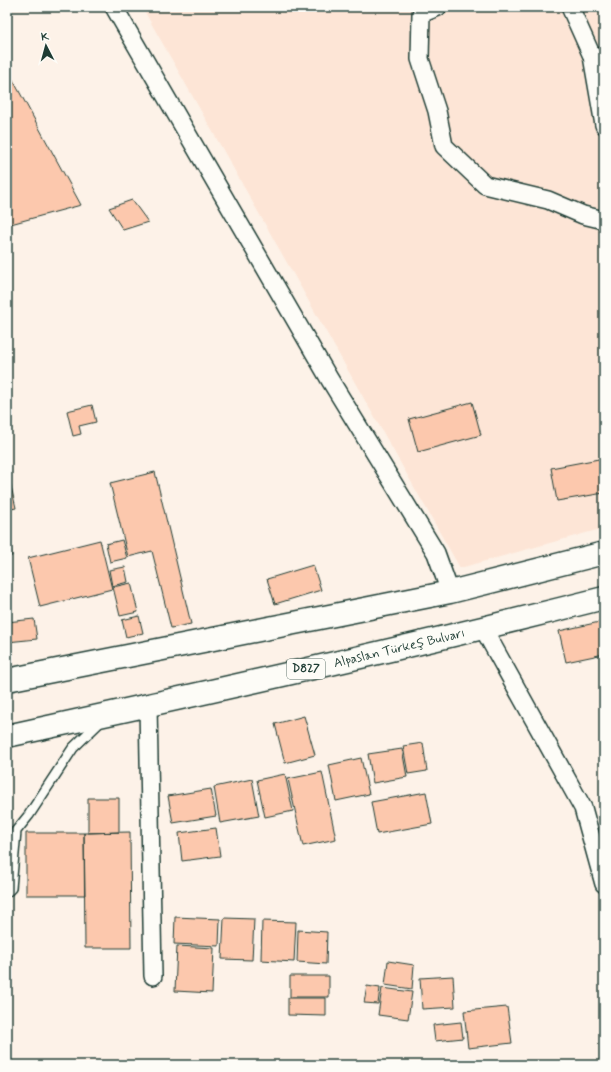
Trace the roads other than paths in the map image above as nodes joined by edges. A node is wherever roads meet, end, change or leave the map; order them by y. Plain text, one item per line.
1 (114, 7) edge
2 (438, 7) edge
3 (570, 7) edge
4 (604, 125) edge
5 (604, 220) edge
6 (604, 553) edge
7 (450, 592) junction
8 (604, 598) edge
9 (483, 628) junction
10 (7, 680) edge
11 (148, 706) junction
12 (108, 714) junction
13 (7, 736) edge
14 (604, 884) edge
15 (8, 887) edge
16 (153, 976) dead end

1 - 7 street
2 - 5 street
3 - 4 street
6 - 7 main road
7 - 10 main road
8 - 9 main road, Alpaslan Türkeş Bulvarı / D827
9 - 11 main road, Alpaslan Türkeş Bulvarı / D827
9 - 14 street
11 - 12 main road, Alpaslan Türkeş Bulvarı / D827
11 - 16 street
12 - 13 main road, Alpaslan Türkeş Bulvarı / D827
12 - 15 lane

